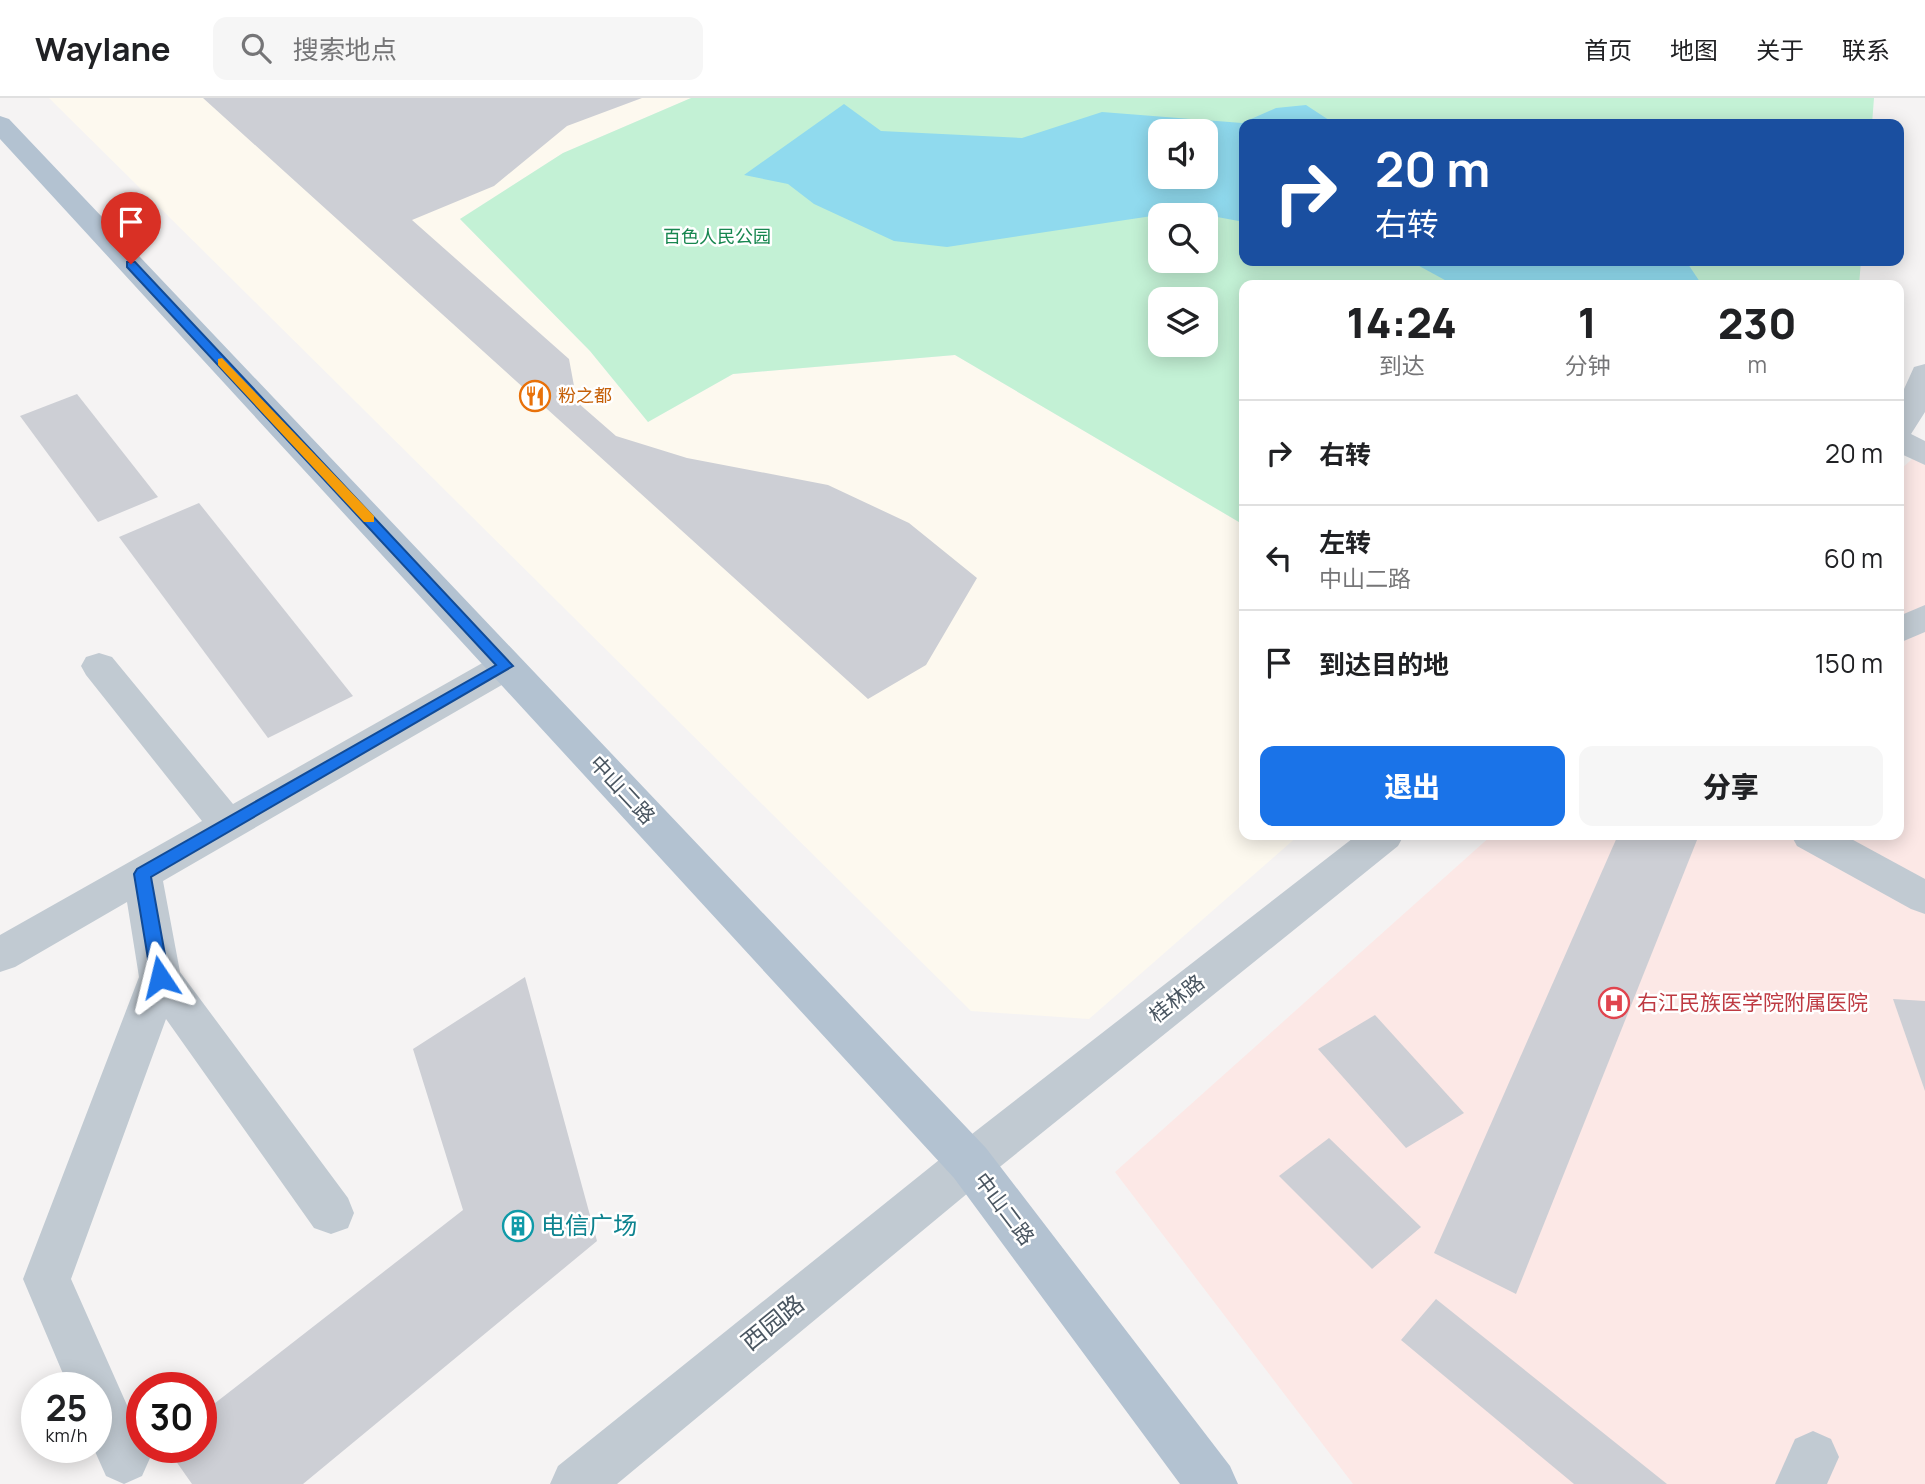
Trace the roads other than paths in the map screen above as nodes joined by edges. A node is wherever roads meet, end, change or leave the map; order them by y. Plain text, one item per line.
1 (0, 124) edge
2 (1925, 373) edge
3 (1904, 424) edge
4 (1904, 443) edge
5 (1925, 454) edge
6 (1925, 617) edge
7 (1904, 628) edge
8 (99, 666) dead end
9 (506, 666) junction
10 (228, 825) junction
11 (1378, 840) edge
12 (1820, 840) edge
13 (142, 874) junction
14 (1925, 898) edge
15 (0, 955) edge
16 (160, 977) junction
17 (970, 1163) junction
18 (331, 1213) dead end
19 (87, 1372) edge
20 (112, 1431) edge
21 (124, 1458) dead end
22 (576, 1484) edge
23 (1212, 1484) edge

1 - 9 main road, 中山二路
2 - 3 street
4 - 5 street
6 - 7 street
8 - 10 street
9 - 10 street
9 - 17 main road, 中山二路
10 - 13 street
11 - 17 street, 桂林路
12 - 14 street
13 - 15 street
13 - 16 street
16 - 18 street
16 - 19 street
17 - 22 street, 西园路
17 - 23 main road, 中山二路
20 - 21 street

